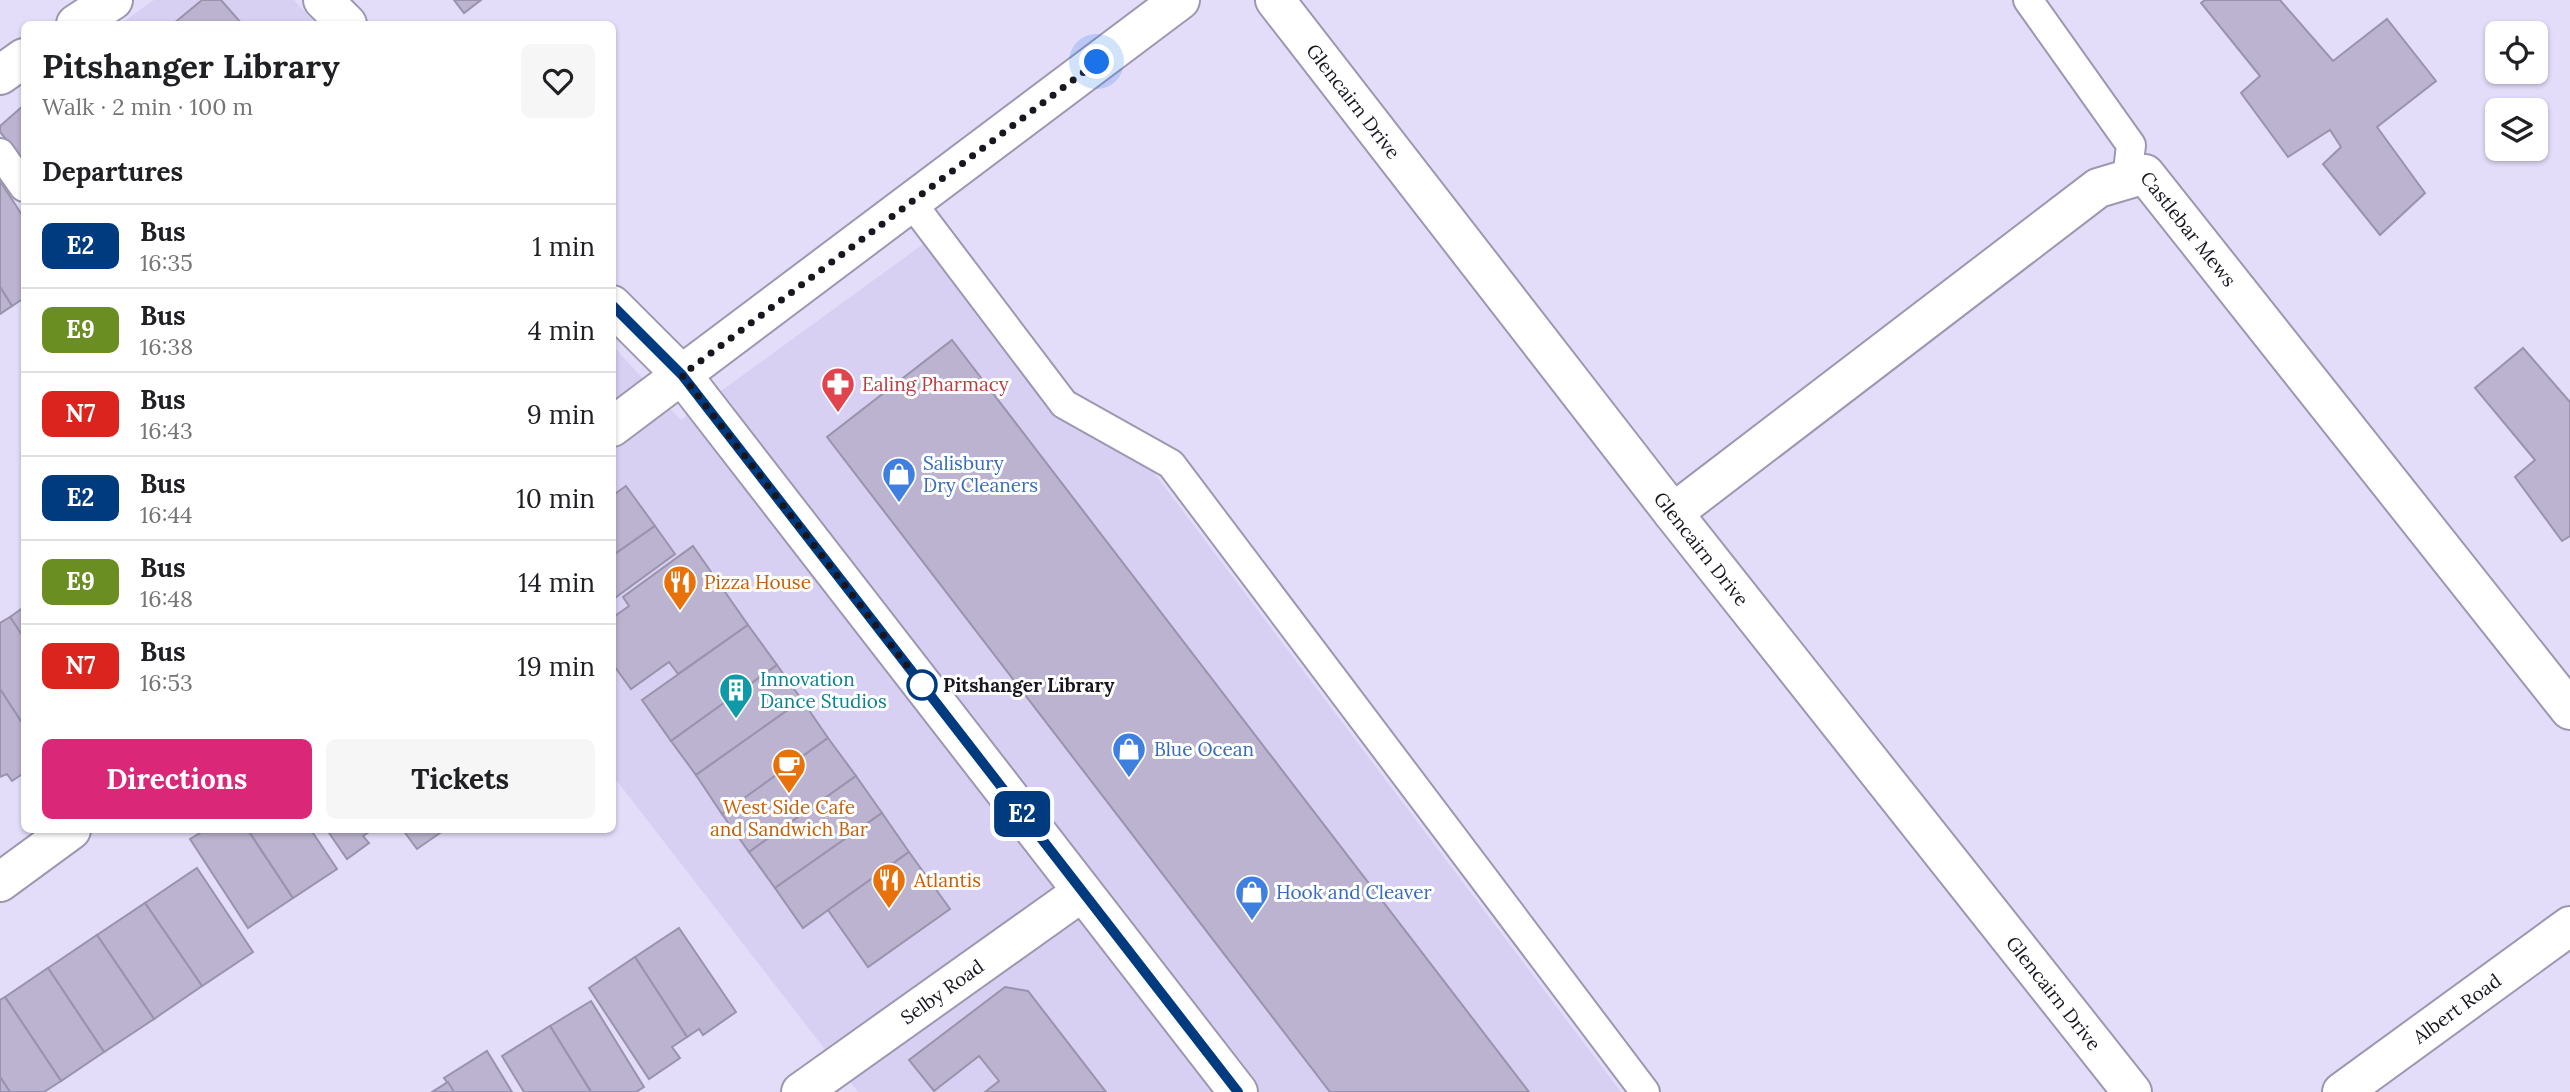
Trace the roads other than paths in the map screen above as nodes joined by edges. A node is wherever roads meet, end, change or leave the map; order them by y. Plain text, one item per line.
1 (113, 0) edge
2 (323, 0) edge
3 (1180, 0) edge
4 (1275, 0) edge
5 (2028, 0) edge
6 (81, 21) edge
7 (343, 21) edge
8 (21, 60) edge
9 (0, 75) edge
10 (0, 153) edge
11 (2127, 180) junction
12 (21, 183) edge
13 (911, 202) junction
14 (616, 309) edge
15 (682, 375) junction
16 (616, 424) edge
17 (1673, 513) junction
18 (2570, 710) edge
19 (67, 833) edge
20 (0, 883) edge
21 (1082, 892) junction
22 (2570, 926) edge
23 (801, 1092) edge
24 (1238, 1092) edge
25 (1645, 1092) edge
26 (2132, 1092) edge
27 (2342, 1092) edge

1 - 6 street
2 - 7 street
3 - 13 street
4 - 17 street, Glencairn Drive
5 - 11 lane
8 - 9 street
10 - 12 lane
11 - 17 street, Castlebar Mews
11 - 18 street, Castlebar Mews
13 - 15 street
13 - 25 lane
14 - 15 street
15 - 16 street
15 - 21 street
17 - 26 street, Glencairn Drive
19 - 20 street
21 - 23 street, Selby Road
21 - 24 street
22 - 27 street, Albert Road

